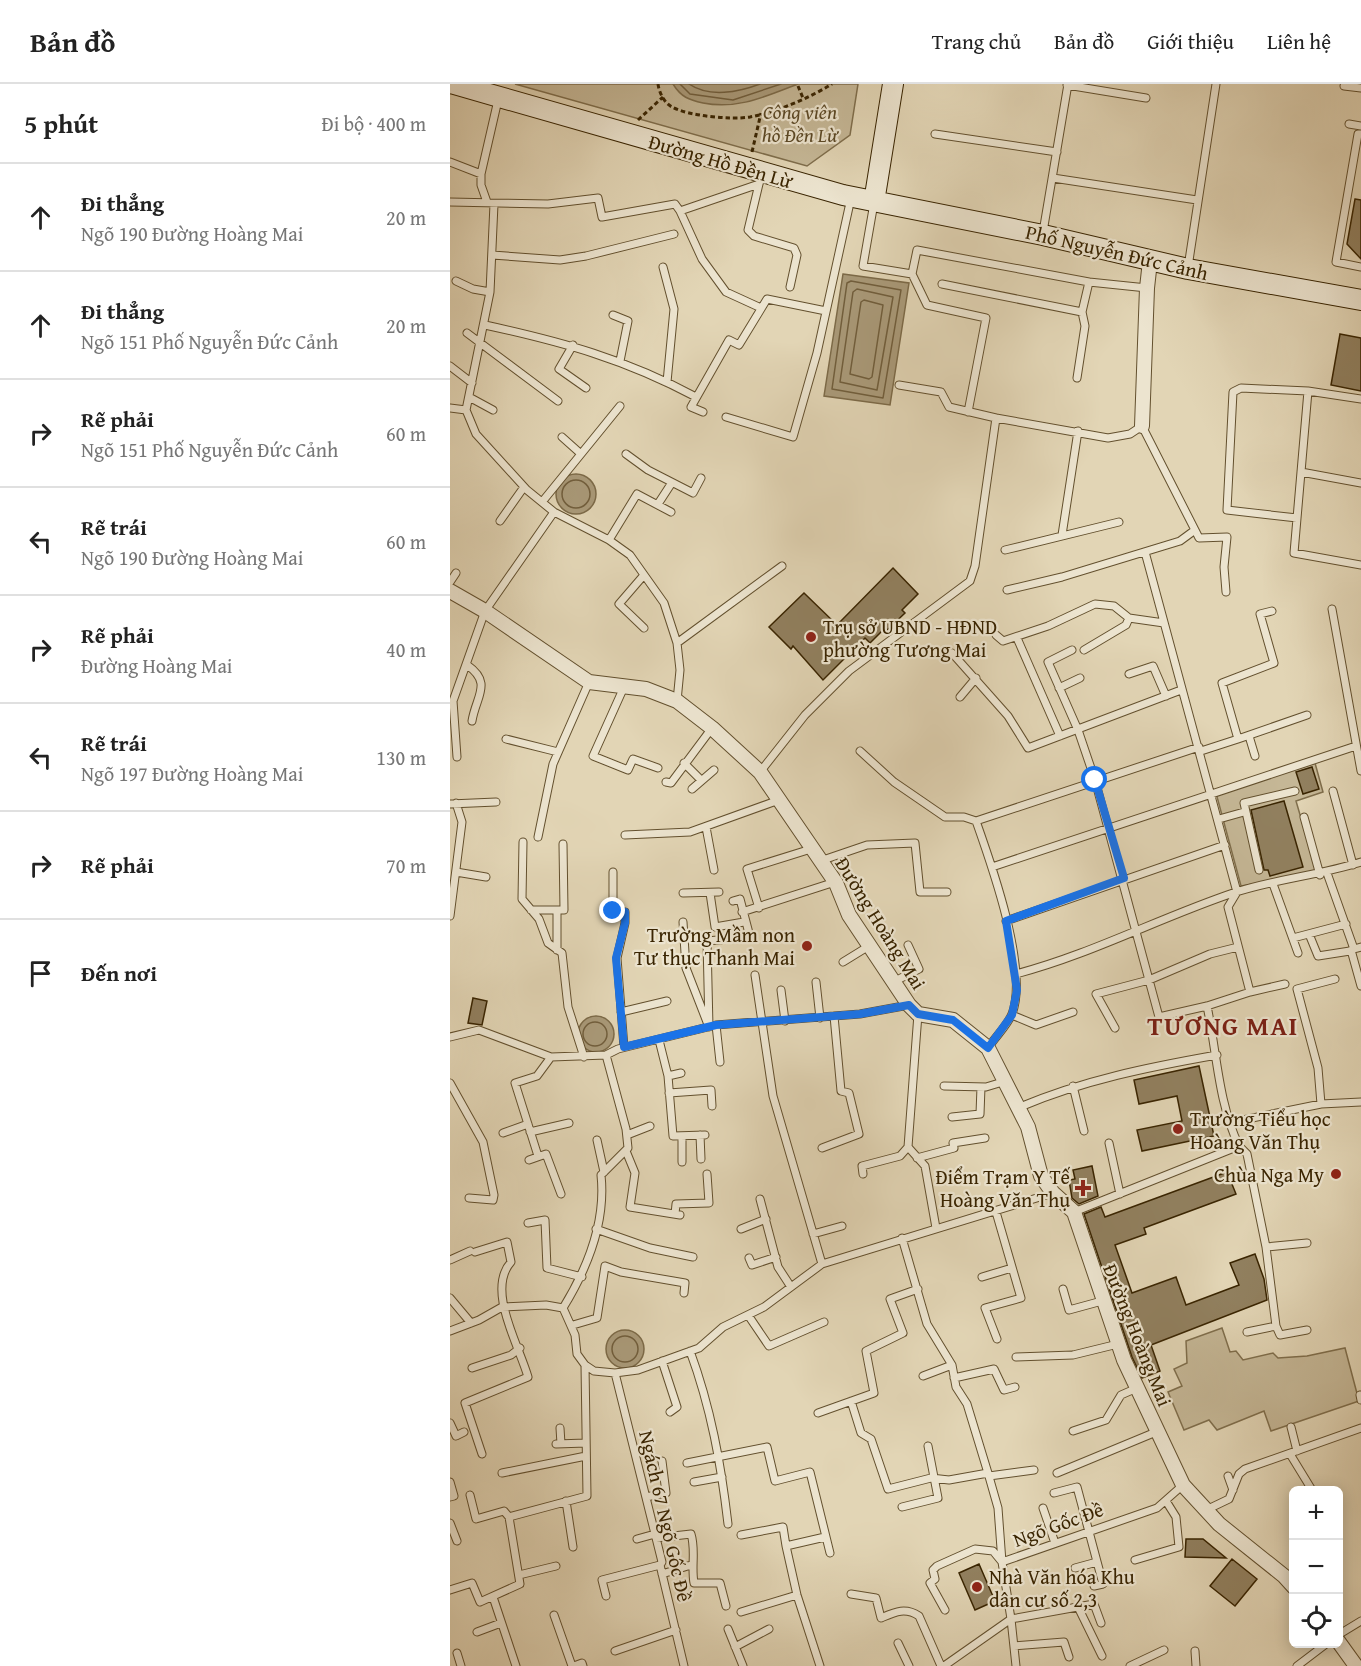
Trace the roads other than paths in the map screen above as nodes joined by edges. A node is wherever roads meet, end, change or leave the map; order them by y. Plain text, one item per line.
1 (454, 84) edge
2 (893, 84) edge
3 (1216, 84) edge
4 (1068, 85) edge
5 (1344, 86) dead end
6 (1361, 88) edge
7 (498, 97) junction
8 (1146, 98) dead end
9 (1349, 124) dead end
10 (1361, 126) edge
11 (935, 134) dead end
12 (1361, 135) edge
13 (1057, 152) junction
14 (450, 162) edge
15 (757, 171) junction
16 (481, 174) junction
17 (1053, 178) junction
18 (851, 197) junction
19 (1197, 200) junction
20 (450, 202) edge
21 (874, 202) junction
22 (490, 203) junction
23 (680, 211) junction
24 (674, 234) dead end
25 (1043, 235) junction
26 (492, 255) junction
27 (1150, 261) junction
28 (663, 267) dead end
29 (1361, 267) edge
30 (1188, 269) junction
31 (912, 274) junction
32 (456, 281) dead end
33 (1089, 282) junction
34 (942, 284) dead end
35 (790, 287) dead end
36 (1147, 288) junction
37 (490, 292) junction
38 (1361, 300) edge
39 (761, 308) junction
40 (826, 311) junction
41 (1082, 312) junction
42 (613, 315) dead end
43 (485, 325) junction
44 (467, 333) dead end
45 (481, 344) junction
46 (573, 345) junction
47 (620, 361) junction
48 (450, 366) edge
49 (1077, 378) dead end
50 (667, 381) junction
51 (472, 383) junction
52 (899, 385) dead end
53 (586, 388) dead end
54 (1308, 391) junction
55 (469, 397) junction
56 (696, 397) junction
57 (1361, 399) edge
58 (558, 401) dead end
59 (620, 406) dead end
60 (450, 408) edge
61 (466, 410) junction
62 (493, 410) dead end
63 (968, 411) junction
64 (703, 412) dead end
65 (726, 417) dead end
66 (996, 418) junction
67 (1142, 426) junction
68 (1078, 431) junction
69 (562, 437) dead end
70 (581, 454) junction
71 (626, 454) dead end
72 (1301, 472) junction
73 (701, 478) dead end
74 (1361, 483) edge
75 (671, 484) junction
76 (524, 488) junction
77 (542, 502) junction
78 (658, 504) junction
79 (554, 512) junction
80 (671, 512) dead end
81 (1297, 518) junction
82 (500, 521) dead end
83 (1119, 522) dead end
84 (1195, 530) junction
85 (1062, 535) junction
86 (609, 540) junction
87 (1005, 550) dead end
88 (1145, 552) junction
89 (1361, 565) edge
90 (782, 566) dead end
91 (456, 573) dead end
92 (644, 575) junction
93 (450, 582) edge
94 (1007, 590) dead end
95 (450, 591) edge
96 (1226, 592) dead end
97 (1332, 609) dead end
98 (484, 611) junction
99 (1272, 611) dead end
100 (1129, 618) junction
101 (1164, 623) junction
102 (644, 628) dead end
103 (996, 635) dead end
104 (1017, 638) junction
105 (677, 643) junction
106 (1072, 650) dead end
107 (1084, 650) dead end
108 (952, 653) dead end
109 (467, 665) junction
110 (1129, 674) dead end
111 (976, 678) junction
112 (1080, 678) dead end
113 (589, 682) junction
114 (624, 687) junction
115 (1059, 688) junction
116 (1181, 690) junction
117 (1166, 696) junction
118 (960, 697) dead end
119 (677, 701) junction
120 (1307, 715) dead end
121 (472, 721) dead end
122 (712, 728) junction
123 (1078, 730) junction
124 (1060, 736) junction
125 (1249, 736) junction
126 (506, 739) dead end
127 (1239, 739) junction
128 (1356, 746) junction
129 (1200, 749) junction
130 (860, 751) dead end
131 (558, 752) junction
132 (1255, 756) dead end
133 (457, 757) dead end
134 (684, 763) junction
135 (658, 768) dead end
136 (1361, 768) edge
137 (714, 770) dead end
138 (760, 772) junction
139 (701, 780) junction
140 (1095, 780) junction
141 (666, 782) dead end
142 (692, 789) dead end
143 (1295, 791) dead end
144 (1334, 791) dead end
145 (1212, 792) junction
146 (779, 800) junction
147 (496, 802) dead end
148 (453, 803) edge
149 (1245, 812) junction
150 (1304, 817) dead end
151 (1219, 819) junction
152 (976, 821) junction
153 (706, 826) junction
154 (1108, 826) junction
155 (626, 835) dead end
156 (538, 837) dead end
157 (523, 843) dead end
158 (563, 844) dead end
159 (1225, 845) junction
160 (811, 849) junction
161 (820, 861) junction
162 (1357, 864) edge
163 (992, 867) junction
164 (714, 870) dead end
165 (1258, 870) dead end
166 (456, 872) junction
167 (613, 872) dead end
168 (1324, 874) junction
169 (486, 877) dead end
170 (1124, 878) junction
171 (835, 882) junction
172 (1273, 884) junction
173 (683, 892) dead end
174 (719, 892) dead end
175 (947, 892) dead end
176 (1237, 892) junction
177 (710, 893) junction
178 (733, 901) dead end
179 (759, 908) junction
180 (531, 910) junction
181 (556, 910) junction
182 (742, 912) junction
183 (450, 916) edge
184 (1006, 921) junction
185 (683, 922) dead end
186 (744, 922) junction
187 (1346, 924) junction
188 (1137, 928) junction
189 (1309, 934) junction
190 (1293, 938) junction
191 (908, 945) dead end
192 (869, 946) junction
193 (1238, 947) junction
194 (1355, 949) edge
195 (557, 950) junction
196 (1298, 952) dead end
197 (843, 962) dead end
198 (1016, 974) junction
199 (755, 975) dead end
200 (1335, 979) dead end
201 (1149, 980) junction
202 (816, 982) dead end
203 (893, 982) junction
204 (1285, 984) dead end
205 (1361, 986) edge
206 (781, 990) dead end
207 (1250, 992) junction
208 (667, 1001) dead end
209 (1207, 1006) junction
210 (914, 1010) junction
211 (621, 1012) junction
212 (1073, 1012) dead end
213 (1012, 1015) junction
214 (834, 1016) junction
215 (820, 1018) junction
216 (785, 1021) junction
217 (763, 1023) junction
218 (712, 1026) junction
219 (1114, 1028) dead end
220 (450, 1037) edge
221 (659, 1040) junction
222 (624, 1047) junction
223 (988, 1048) junction
224 (606, 1055) junction
225 (1217, 1055) junction
226 (550, 1057) junction
227 (584, 1057) junction
228 (720, 1062) dead end
229 (681, 1073) dead end
230 (668, 1076) junction
231 (1006, 1081) junction
232 (450, 1083) edge
233 (944, 1086) dead end
234 (1073, 1086) junction
235 (981, 1087) junction
236 (669, 1093) junction
237 (1361, 1102) edge
238 (1321, 1104) junction
239 (712, 1107) dead end
240 (1020, 1107) junction
241 (952, 1117) dead end
242 (568, 1123) dead end
243 (1228, 1123) junction
244 (650, 1126) dead end
245 (529, 1128) junction
246 (1084, 1131) dead end
247 (503, 1133) dead end
248 (627, 1135) junction
249 (682, 1136) junction
250 (985, 1138) dead end
251 (597, 1140) dead end
252 (1109, 1143) dead end
253 (1239, 1146) junction
254 (908, 1147) junction
255 (822, 1148) dead end
256 (626, 1151) junction
257 (538, 1156) junction
258 (917, 1158) junction
259 (701, 1159) dead end
260 (529, 1160) dead end
261 (682, 1161) dead end
262 (604, 1172) junction
263 (707, 1174) dead end
264 (863, 1174) dead end
265 (1053, 1193) junction
266 (561, 1194) dead end
267 (1120, 1194) junction
268 (469, 1198) dead end
269 (760, 1199) dead end
270 (996, 1212) junction
271 (1074, 1212) junction
272 (766, 1220) junction
273 (528, 1223) dead end
274 (842, 1226) dead end
275 (936, 1228) junction
276 (596, 1229) junction
277 (741, 1229) dead end
278 (813, 1234) junction
279 (902, 1238) junction
280 (1307, 1243) dead end
281 (1266, 1247) junction
282 (693, 1257) dead end
283 (776, 1257) junction
284 (749, 1258) dead end
285 (450, 1260) edge
286 (822, 1264) junction
287 (1011, 1268) junction
288 (582, 1277) junction
289 (982, 1277) dead end
290 (791, 1287) junction
291 (918, 1289) junction
292 (1063, 1289) dead end
293 (684, 1293) dead end
294 (450, 1298) edge
295 (1102, 1301) junction
296 (502, 1306) junction
297 (563, 1308) junction
298 (748, 1315) junction
299 (824, 1322) dead end
300 (471, 1323) junction
301 (573, 1326) junction
302 (1276, 1326) junction
303 (1307, 1330) dead end
304 (450, 1331) edge
305 (1247, 1332) dead end
306 (997, 1339) dead end
307 (1118, 1344) junction
308 (520, 1348) junction
309 (690, 1351) junction
310 (1016, 1356) dead end
311 (662, 1362) junction
312 (585, 1365) junction
313 (952, 1365) junction
314 (472, 1368) dead end
315 (615, 1373) junction
316 (923, 1376) dead end
317 (954, 1378) junction
318 (1015, 1387) dead end
319 (1137, 1388) junction
320 (851, 1401) junction
321 (670, 1412) dead end
322 (818, 1413) dead end
323 (450, 1423) edge
324 (1291, 1426) dead end
325 (560, 1428) dead end
326 (1361, 1428) edge
327 (1073, 1431) dead end
328 (464, 1432) dead end
329 (1156, 1432) junction
330 (586, 1443) junction
331 (928, 1446) dead end
332 (1294, 1453) junction
333 (482, 1454) dead end
334 (586, 1456) junction
335 (720, 1457) junction
336 (662, 1461) dead end
337 (687, 1463) dead end
338 (1034, 1470) dead end
339 (502, 1473) dead end
340 (1057, 1473) dead end
341 (989, 1474) junction
342 (1228, 1476) dead end
343 (722, 1477) junction
344 (935, 1479) junction
345 (450, 1482) edge
346 (694, 1482) dead end
347 (1183, 1485) junction
348 (1310, 1486) edge
349 (1233, 1490) junction
350 (1054, 1493) dead end
351 (470, 1495) dead end
352 (450, 1497) edge
353 (646, 1497) junction
354 (1166, 1500) junction
355 (566, 1502) junction
356 (902, 1507) dead end
357 (1043, 1508) dead end
358 (1206, 1510) junction
359 (509, 1517) junction
360 (450, 1523) edge
361 (728, 1524) dead end
362 (1090, 1530) junction
363 (741, 1535) dead end
364 (656, 1536) junction
365 (825, 1537) junction
366 (637, 1539) dead end
367 (457, 1541) dead end
368 (1055, 1543) junction
369 (786, 1546) junction
370 (573, 1547) dead end
371 (830, 1553) dead end
372 (1135, 1560) dead end
373 (1002, 1562) junction
374 (1097, 1562) junction
375 (660, 1565) junction
376 (691, 1565) junction
377 (556, 1566) dead end
378 (1075, 1568) dead end
379 (662, 1574) junction
380 (519, 1575) junction
381 (1289, 1583) edge
382 (1094, 1586) dead end
383 (450, 1590) edge
384 (851, 1594) dead end
385 (797, 1595) junction
386 (606, 1596) dead end
387 (493, 1598) junction
388 (726, 1606) dead end
389 (1078, 1607) junction
390 (945, 1610) dead end
391 (741, 1612) dead end
392 (554, 1616) dead end
393 (1011, 1619) junction
394 (1361, 1621) edge
395 (501, 1623) junction
396 (1101, 1623) dead end
397 (728, 1629) dead end
398 (769, 1629) dead end
399 (676, 1630) junction
400 (477, 1632) dead end
401 (1343, 1632) edge
402 (898, 1643) dead end
403 (1014, 1646) junction
404 (735, 1647) junction
405 (1321, 1648) edge
406 (1343, 1648) edge
407 (1164, 1650) dead end
408 (1196, 1651) dead end
409 (615, 1652) dead end
410 (457, 1653) dead end
411 (1102, 1656) dead end
412 (1069, 1658) dead end
413 (583, 1665) edge
414 (1354, 1665) edge
415 (462, 1666) edge
416 (516, 1666) edge
417 (573, 1666) edge
418 (684, 1666) edge
419 (743, 1666) edge
420 (820, 1666) edge
421 (909, 1666) edge
422 (942, 1666) edge
423 (1017, 1666) edge
424 (1130, 1666) edge
425 (1196, 1666) edge
426 (1297, 1666) edge

1 - 7 street, Đường Hồ Đền Lừ
2 - 21 street
3 - 19 lane
4 - 8 lane
4 - 13 lane
5 - 6 lane
7 - 15 street, Đường Hồ Đền Lừ
7 - 16 lane
9 - 10 lane
11 - 13 lane
12 - 29 lane
13 - 17 lane
14 - 16 lane
15 - 18 street, Đường Hồ Đền Lừ
15 - 23 lane
15 - 35 lane
16 - 22 lane
17 - 19 lane
17 - 25 lane
18 - 21 street, Đường Hồ Đền Lừ
18 - 40 lane
19 - 30 lane
20 - 22 lane
21 - 25 street, Phố Nguyễn Đức Cảnh
21 - 31 lane
22 - 23 lane
22 - 26 lane
23 - 39 lane
24 - 26 lane
25 - 27 street, Phố Nguyễn Đức Cảnh
26 - 37 lane
27 - 30 street, Phố Nguyễn Đức Cảnh
27 - 36 street
28 - 50 lane
30 - 38 street, Phố Nguyễn Đức Cảnh
31 - 33 lane
31 - 63 lane
32 - 37 lane
33 - 36 lane
33 - 41 lane
34 - 41 lane
36 - 67 street
37 - 43 lane
39 - 40 lane
39 - 56 lane
40 - 65 lane
41 - 49 lane
42 - 47 lane
43 - 45 lane
43 - 46 lane
44 - 45 lane
45 - 51 lane
45 - 58 lane
46 - 47 lane
46 - 53 lane
47 - 50 lane
48 - 51 lane
50 - 56 lane
51 - 55 lane
52 - 63 lane
54 - 57 lane
54 - 72 lane
54 - 81 lane
55 - 61 lane
55 - 62 lane
56 - 64 lane
59 - 70 lane
60 - 61 lane
61 - 76 lane
63 - 66 lane
66 - 68 lane
66 - 138 lane
67 - 68 lane
67 - 84 lane
68 - 85 lane
69 - 70 lane
70 - 77 lane
71 - 75 lane
72 - 74 lane
72 - 81 lane
73 - 75 lane
75 - 78 lane
76 - 77 lane
76 - 82 lane
77 - 79 lane
78 - 80 lane
78 - 86 lane
79 - 86 lane
79 - 98 lane
81 - 89 lane
83 - 85 lane
84 - 88 lane
84 - 96 lane
85 - 87 lane
86 - 92 lane
88 - 94 lane
88 - 101 lane
90 - 105 lane
91 - 93 lane
92 - 102 lane
92 - 105 lane
95 - 98 street, Đường Hoàng Mai
97 - 128 lane
98 - 109 lane
98 - 113 street, Đường Hoàng Mai
99 - 127 lane
100 - 101 lane
100 - 104 lane
100 - 107 lane
101 - 116 lane
103 - 104 lane
104 - 124 lane
105 - 119 lane
106 - 115 lane
108 - 111 lane
109 - 121 lane
109 - 133 lane
110 - 117 lane
111 - 118 lane
111 - 124 lane
112 - 115 lane
113 - 114 street, Đường Hoàng Mai
113 - 131 lane
114 - 119 street, Đường Hoàng Mai
114 - 135 lane
115 - 123 lane
116 - 117 lane
116 - 129 lane
117 - 123 lane
119 - 122 street, Đường Hoàng Mai
120 - 125 lane
122 - 134 lane
122 - 138 street, Đường Hoàng Mai
123 - 124 lane
123 - 140 lane
125 - 127 lane
125 - 132 lane
126 - 131 lane
127 - 129 lane
128 - 136 lane
128 - 145 lane
129 - 140 lane
129 - 145 lane
130 - 152 lane
131 - 156 lane
134 - 139 lane
134 - 141 lane
137 - 139 lane
138 - 146 street, Đường Hoàng Mai
139 - 142 lane
140 - 152 lane
140 - 154 lane
143 - 149 lane
144 - 162 lane
145 - 151 lane
145 - 154 lane
146 - 153 lane
146 - 160 street, Đường Hoàng Mai
147 - 148 lane
148 - 166 lane
149 - 151 lane
149 - 165 lane
150 - 168 lane
151 - 159 lane
152 - 163 lane
153 - 155 lane
153 - 164 lane
154 - 163 lane
154 - 170 lane
157 - 180 lane
158 - 181 lane
159 - 170 lane
159 - 176 lane
160 - 161 street, Đường Hoàng Mai
160 - 179 lane
161 - 171 street, Đường Hoàng Mai
161 - 175 lane
162 - 168 lane
163 - 184 lane
166 - 169 lane
166 - 183 lane
167 - 211 lane
168 - 172 lane
168 - 187 lane
170 - 184 lane
170 - 188 lane
171 - 179 lane
171 - 192 street, Đường Hoàng Mai
172 - 176 lane
172 - 190 lane
173 - 177 lane
174 - 177 lane
176 - 188 lane
176 - 193 lane
177 - 186 lane
178 - 182 lane
179 - 182 lane
180 - 181 lane
180 - 195 lane
181 - 195 lane
182 - 186 lane
184 - 198 lane
185 - 218 lane
186 - 218 lane
187 - 189 lane
187 - 194 lane
188 - 198 lane
188 - 201 lane
189 - 190 lane
189 - 194 lane
190 - 196 lane
191 - 203 lane
192 - 197 lane
192 - 203 street, Đường Hoàng Mai
193 - 201 lane
193 - 207 lane
194 - 205 lane
195 - 227 lane
198 - 213 lane
199 - 217 lane
200 - 238 lane
201 - 209 lane
201 - 219 lane
202 - 215 lane
203 - 210 street, Đường Hoàng Mai
204 - 207 lane
206 - 216 lane
207 - 209 lane
208 - 211 lane
209 - 225 lane
210 - 214 lane
210 - 223 street, Đường Hoàng Mai
210 - 254 lane
211 - 222 lane
212 - 213 lane
213 - 223 lane
214 - 215 lane
214 - 255 lane
215 - 216 lane
216 - 217 lane
217 - 218 lane
217 - 278 lane
218 - 221 lane
218 - 228 lane
220 - 226 lane
221 - 222 lane
221 - 230 lane
222 - 224 lane
223 - 231 street, Đường Hoàng Mai
224 - 227 lane
224 - 248 lane
225 - 234 lane
225 - 243 lane
226 - 227 lane
226 - 245 lane
229 - 230 lane
230 - 236 lane
231 - 235 lane
231 - 240 street, Đường Hoàng Mai
232 - 268 lane
233 - 235 lane
234 - 240 lane
234 - 246 lane
235 - 241 lane
236 - 239 lane
236 - 249 lane
237 - 238 lane
238 - 243 lane
240 - 265 street, Đường Hoàng Mai
242 - 245 lane
243 - 253 lane
244 - 248 lane
245 - 247 lane
245 - 257 lane
248 - 256 lane
249 - 259 lane
249 - 261 lane
250 - 258 lane
251 - 262 lane
252 - 267 lane
253 - 267 lane
253 - 281 lane
254 - 258 lane
254 - 264 lane
256 - 262 lane
256 - 263 lane
257 - 260 lane
257 - 266 lane
258 - 275 lane
262 - 276 lane
265 - 270 lane
265 - 271 street, Đường Hoàng Mai
267 - 271 lane
269 - 272 lane
270 - 275 lane
270 - 287 lane
271 - 295 street, Đường Hoàng Mai
272 - 277 lane
272 - 283 lane
273 - 288 lane
274 - 278 lane
275 - 279 lane
276 - 282 lane
276 - 288 lane
278 - 286 lane
279 - 286 lane
279 - 291 lane
280 - 281 lane
281 - 302 lane
283 - 284 lane
283 - 290 lane
285 - 296 lane
286 - 290 lane
287 - 289 lane
287 - 306 lane
288 - 297 lane
290 - 298 lane
291 - 313 lane
291 - 320 lane
292 - 295 lane
293 - 301 lane
294 - 300 lane
295 - 307 street, Đường Hoàng Mai
296 - 297 lane
296 - 300 lane
296 - 308 lane
297 - 301 lane
298 - 299 lane
298 - 309 lane
300 - 304 lane
301 - 312 lane
302 - 303 lane
302 - 305 lane
307 - 310 lane
307 - 319 street, Đường Hoàng Mai
308 - 314 lane
308 - 333 lane
309 - 311 lane
309 - 335 lane
311 - 315 lane
311 - 321 lane
312 - 315 lane
312 - 330 lane
313 - 316 lane
313 - 317 lane
315 - 353 lane, Ngách 67 Ngõ Gốc Đề
317 - 318 lane
317 - 341 lane
319 - 327 lane
319 - 329 street, Đường Hoàng Mai
320 - 322 lane
320 - 344 lane
323 - 328 lane
324 - 332 lane
325 - 330 lane
326 - 332 lane
329 - 340 lane
329 - 347 street, Đường Hoàng Mai
330 - 334 lane
331 - 344 lane
332 - 348 lane
332 - 349 lane
334 - 339 lane
334 - 355 lane
335 - 337 lane
335 - 343 lane
335 - 365 lane
336 - 353 lane
338 - 341 lane
341 - 344 lane
341 - 373 lane
342 - 349 lane
343 - 346 lane
343 - 361 lane
344 - 356 lane
345 - 352 lane
347 - 354 lane, Ngõ Gốc Đề
347 - 358 street, Đường Hoàng Mai
349 - 358 lane
350 - 362 lane
351 - 359 lane
353 - 364 lane, Ngách 67 Ngõ Gốc Đề
354 - 362 lane, Ngõ Gốc Đề
354 - 372 lane
355 - 359 lane
355 - 370 lane
357 - 368 lane
358 - 381 street, Đường Hoàng Mai
359 - 380 lane
360 - 367 lane
362 - 368 lane, Ngõ Gốc Đề
362 - 374 lane
363 - 369 lane
364 - 366 lane
364 - 375 lane, Ngách 67 Ngõ Gốc Đề
364 - 376 lane
365 - 369 lane
365 - 371 lane
368 - 373 lane, Ngõ Gốc Đề
369 - 385 lane
373 - 390 lane
373 - 393 lane, Ngõ Gốc Đề
374 - 378 lane
374 - 382 lane
375 - 379 lane, Ngách 67 Ngõ Gốc Đề
375 - 386 lane
376 - 379 lane
376 - 388 lane
377 - 380 lane
379 - 399 lane, Ngách 67 Ngõ Gốc Đề
380 - 387 lane
383 - 387 lane
384 - 422 lane
385 - 391 lane
385 - 420 lane
387 - 395 lane
389 - 393 lane
389 - 396 lane
389 - 411 lane
392 - 417 lane
393 - 403 lane, Ngõ Gốc Đề
393 - 422 lane
394 - 401 lane
395 - 400 lane
395 - 416 lane
397 - 404 lane
398 - 404 lane
399 - 409 lane
399 - 418 lane, Ngách 67 Ngõ Gốc Đề
402 - 421 lane
403 - 412 lane
403 - 423 lane, Ngõ Gốc Đề
404 - 419 lane
405 - 426 lane
406 - 414 street
407 - 424 lane
408 - 425 lane
410 - 415 lane
413 - 417 lane

